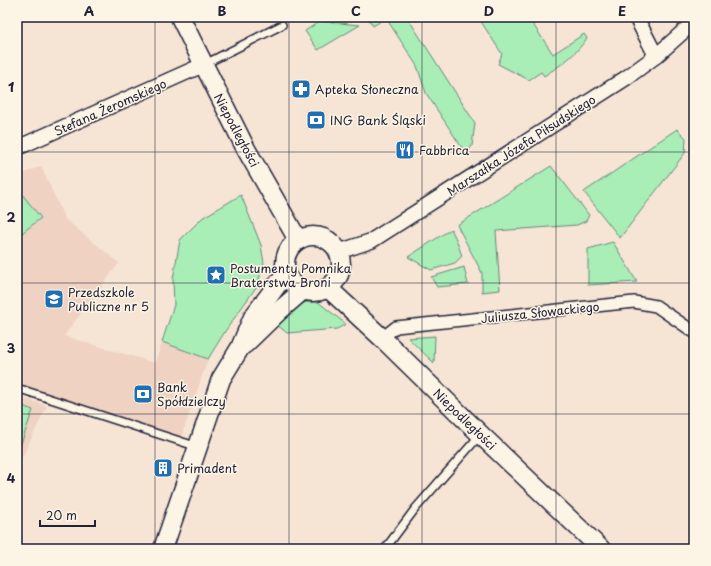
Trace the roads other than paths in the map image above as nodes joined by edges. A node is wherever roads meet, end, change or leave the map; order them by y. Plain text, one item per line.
1 (180, 17) edge
2 (636, 17) edge
3 (694, 22) edge
4 (282, 25) dead end
5 (656, 56) junction
6 (203, 65) junction
7 (17, 148) edge
8 (298, 240) junction
9 (338, 252) junction
10 (286, 273) junction
11 (328, 288) junction
12 (302, 291) junction
13 (694, 332) edge
14 (382, 338) junction
15 (240, 348) junction
16 (17, 388) edge
17 (480, 434) junction
18 (198, 447) junction
19 (163, 549) edge
20 (385, 549) edge
21 (601, 549) edge

1 - 6 street, Niepodległości
2 - 5 street
3 - 5 street, Marszałka Józefa Piłsudskiego
4 - 6 lane
5 - 9 street, Marszałka Józefa Piłsudskiego
6 - 7 street, Stefana Żeromskiego
6 - 8 street, Niepodległości
8 - 9 street
8 - 10 street
9 - 11 street
10 - 12 street
10 - 15 street
11 - 12 street
11 - 14 street, Niepodległości
12 - 15 street
13 - 14 street, Juliusza Słowackiego
14 - 17 street, Niepodległości
15 - 18 street
16 - 18 lane
17 - 20 lane
17 - 21 street, Niepodległości
18 - 19 street

